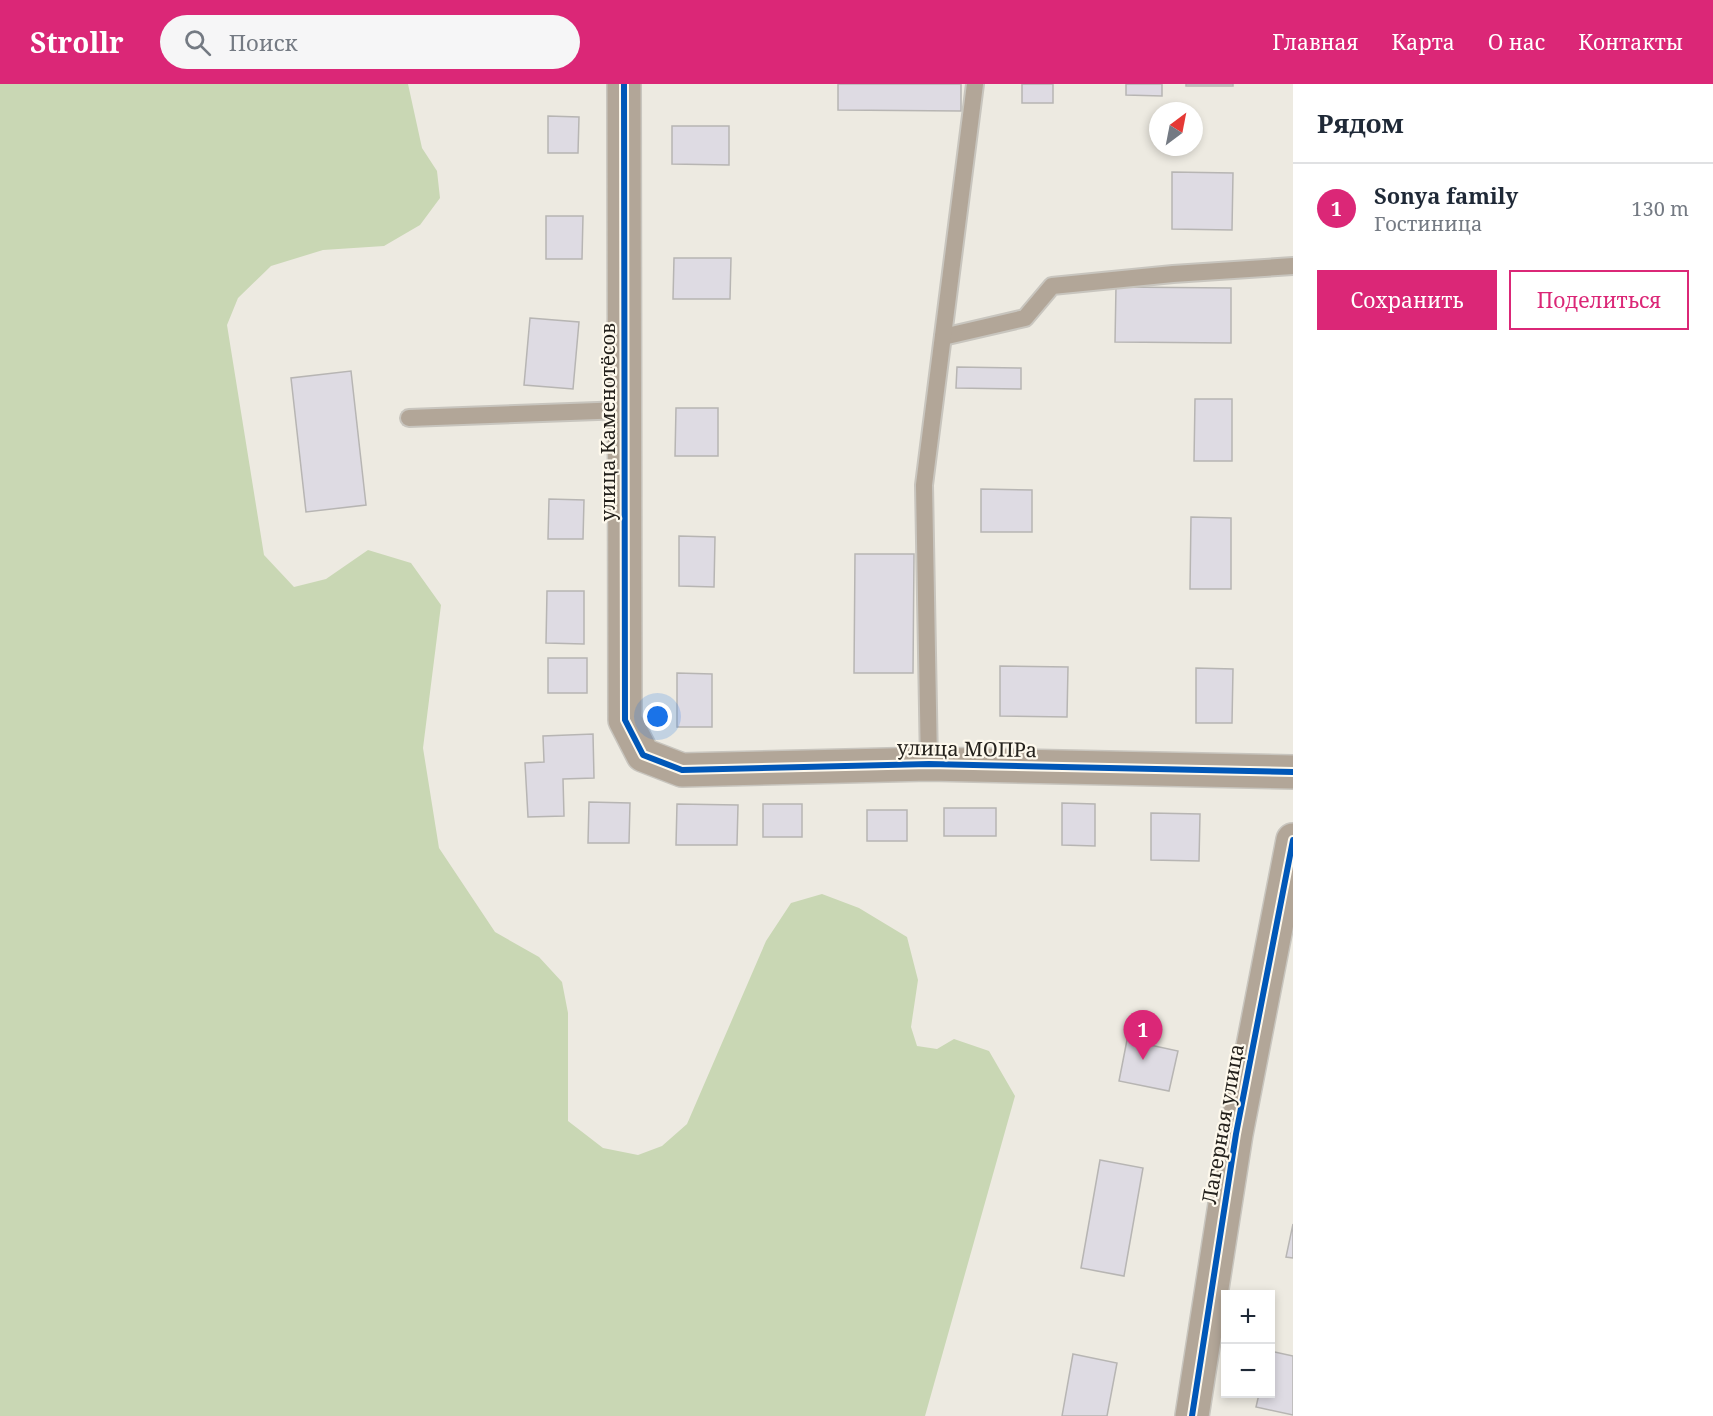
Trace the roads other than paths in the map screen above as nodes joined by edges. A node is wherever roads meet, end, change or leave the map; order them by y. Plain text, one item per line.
1 (624, 84) edge
2 (975, 84) edge
3 (1293, 266) edge
4 (943, 338) junction
5 (625, 410) junction
6 (409, 418) dead end
7 (643, 756) joint
8 (929, 764) junction
9 (1293, 772) edge
10 (1293, 840) edge
11 (1192, 1416) edge

1 - 5 street, улица Каменотёсов
2 - 4 lane
3 - 4 lane
4 - 8 lane
5 - 6 lane
5 - 7 street, улица Каменотёсов
7 - 8 street, улица МОПРа
8 - 9 street, улица МОПРа
10 - 11 street, Лагерная улица

